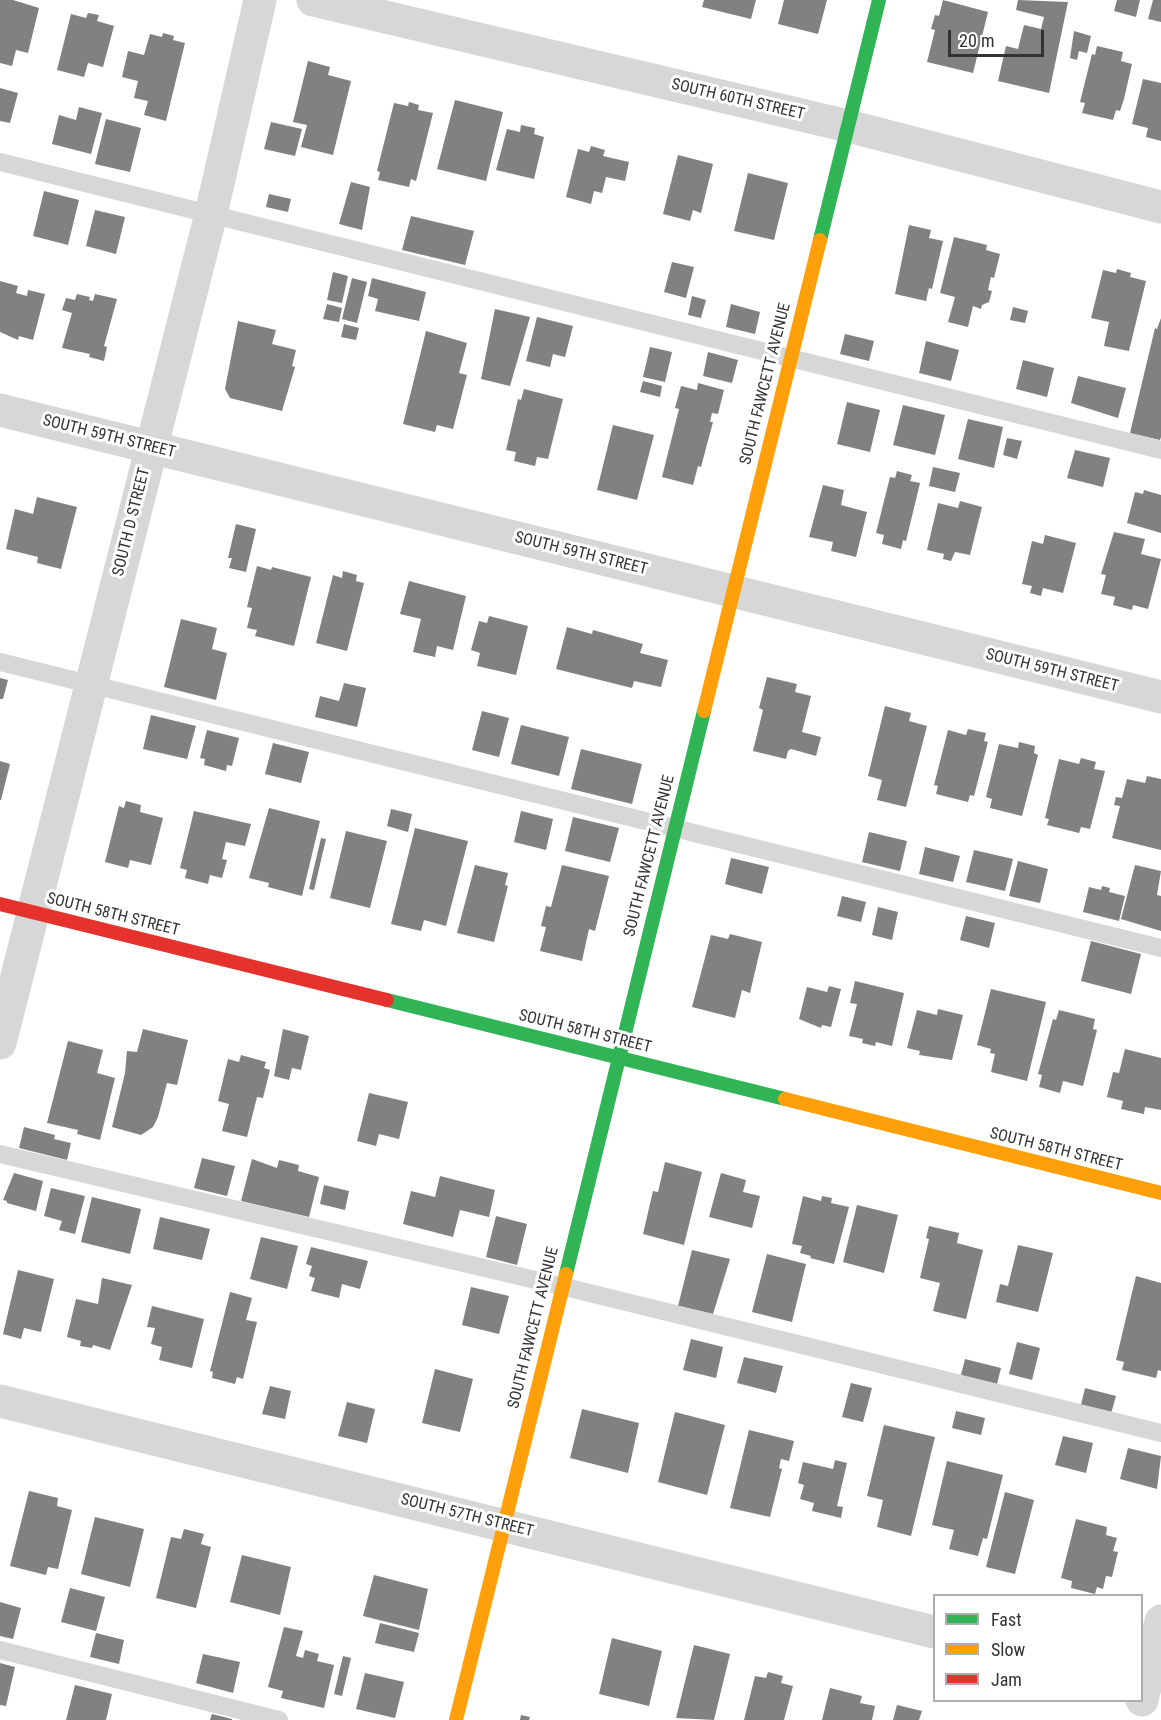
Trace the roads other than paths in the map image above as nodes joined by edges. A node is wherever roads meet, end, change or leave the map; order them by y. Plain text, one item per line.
1 (260, 0) edge
2 (313, 0) edge
3 (879, 0) edge
4 (849, 126) junction
5 (0, 162) edge
6 (1161, 207) edge
7 (211, 214) junction
8 (789, 357) junction
9 (0, 410) edge
10 (150, 448) junction
11 (1161, 450) edge
12 (733, 592) junction
13 (0, 662) edge
14 (90, 685) junction
15 (1161, 698) edge
16 (675, 826) junction
17 (0, 904) edge
18 (33, 912) junction
19 (1161, 948) edge
20 (0, 1043) edge
21 (617, 1057) junction
22 (0, 1154) edge
23 (1161, 1193) edge
24 (561, 1286) junction
25 (0, 1401) edge
26 (1161, 1433) edge
27 (504, 1525) junction
28 (1161, 1621) edge
29 (933, 1632) edge
30 (0, 1650) edge
31 (1146, 1691) edge
32 (1143, 1702) edge
33 (279, 1720) edge
34 (456, 1720) edge
35 (1137, 1720) edge

1 - 7 street, SOUTH D STREET
2 - 4 street, SOUTH 60TH STREET
3 - 4 street, SOUTH FAWCETT AVENUE
4 - 6 street, SOUTH 60TH STREET
4 - 8 street, SOUTH FAWCETT AVENUE
5 - 7 lane
7 - 8 lane
7 - 10 street, SOUTH D STREET
8 - 11 lane
8 - 12 street, SOUTH FAWCETT AVENUE
9 - 10 street, SOUTH 59TH STREET
10 - 12 street, SOUTH 59TH STREET
10 - 14 street, SOUTH D STREET
12 - 15 street, SOUTH 59TH STREET
12 - 16 street, SOUTH FAWCETT AVENUE
13 - 14 lane
14 - 16 lane
14 - 18 street, SOUTH D STREET
16 - 19 lane
16 - 21 street, SOUTH FAWCETT AVENUE
17 - 18 street, SOUTH 58TH STREET
18 - 20 street, SOUTH D STREET
18 - 21 street, SOUTH 58TH STREET
21 - 23 street, SOUTH 58TH STREET
21 - 24 street, SOUTH FAWCETT AVENUE
22 - 24 lane
24 - 26 lane
24 - 27 street, SOUTH FAWCETT AVENUE
25 - 27 street, SOUTH 57TH STREET
27 - 29 street, SOUTH 57TH STREET
27 - 34 street, SOUTH FAWCETT AVENUE
28 - 31 street
30 - 33 lane
32 - 35 street

